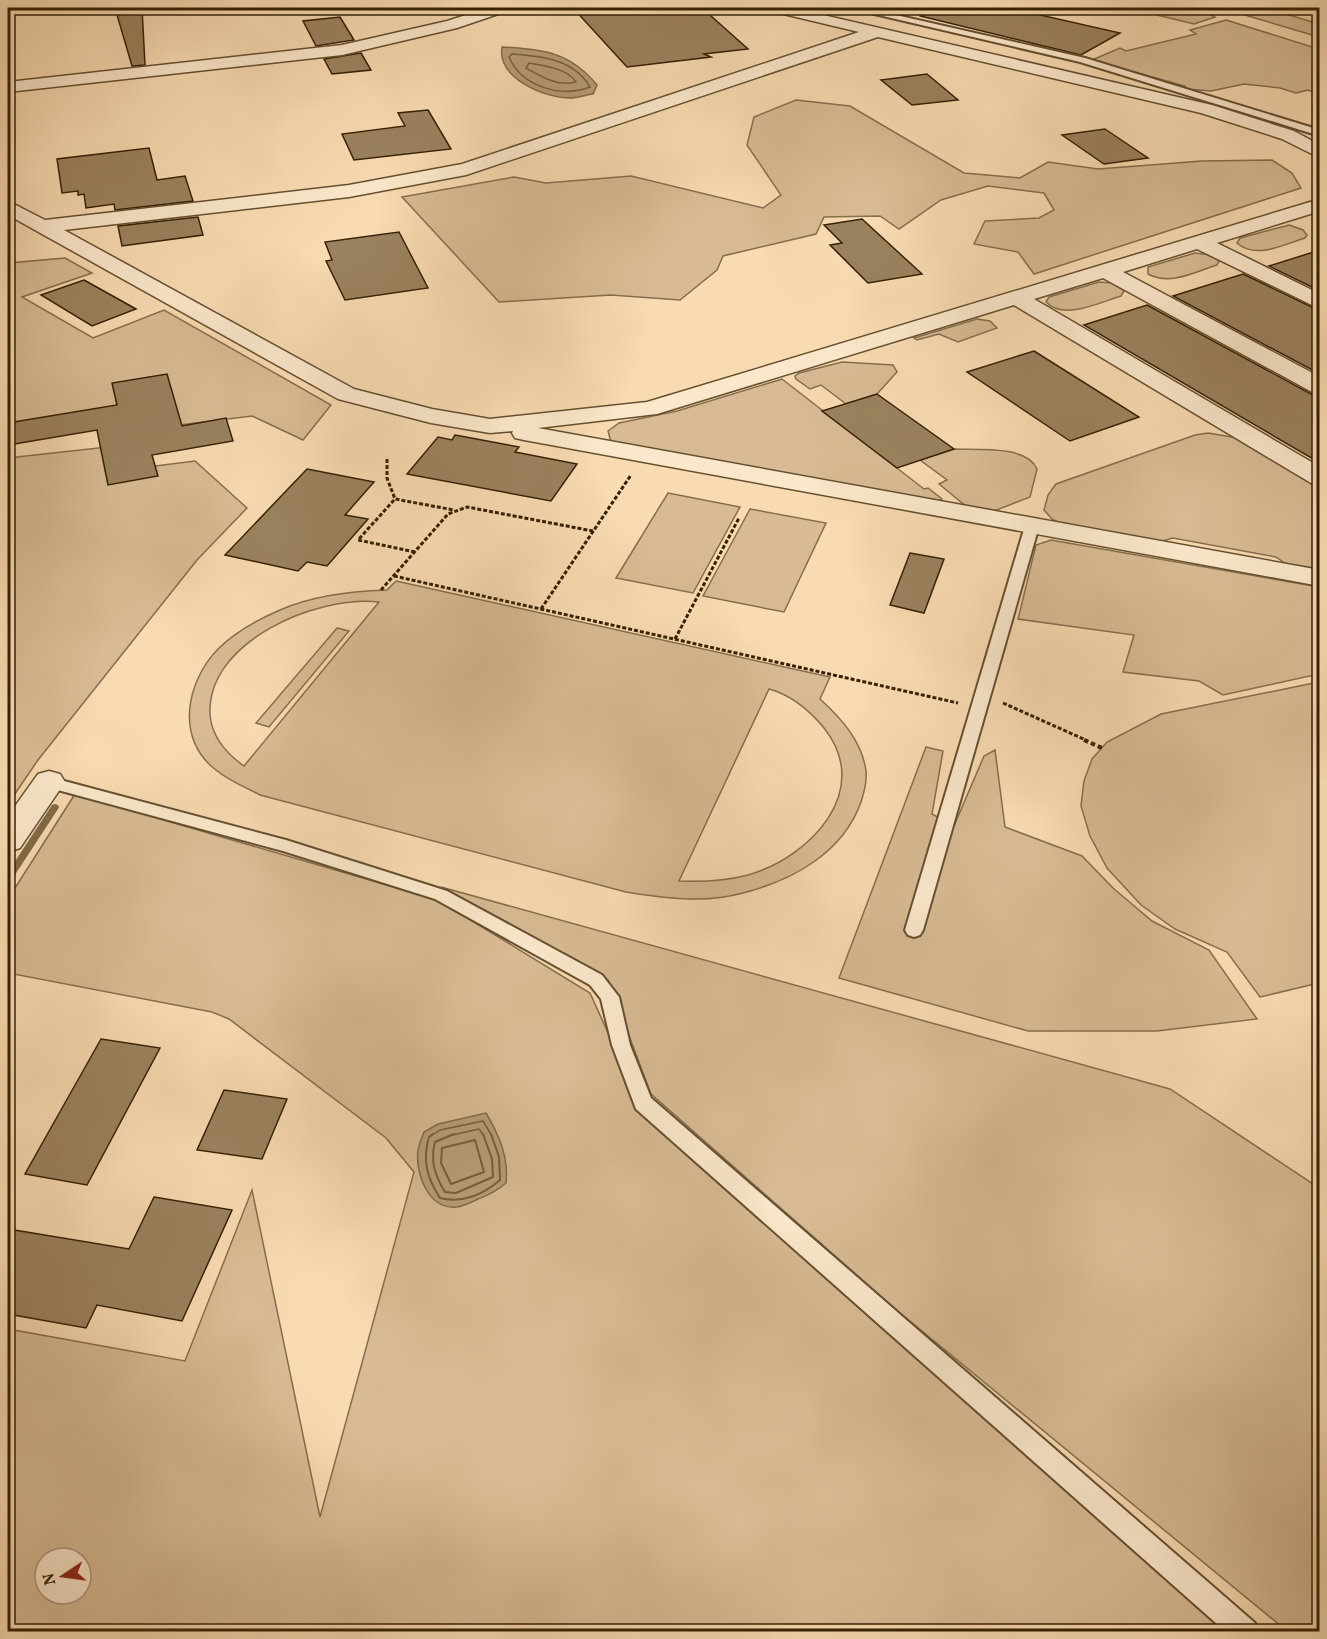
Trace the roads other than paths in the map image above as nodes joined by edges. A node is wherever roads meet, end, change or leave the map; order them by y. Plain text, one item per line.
1 (502, 8) edge
2 (776, 8) edge
3 (857, 8) edge
4 (876, 32) junction
5 (8, 87) edge
6 (1320, 134) edge
7 (1320, 153) edge
8 (1320, 205) edge
9 (8, 207) edge
10 (1292, 214) junction
11 (42, 226) junction
12 (1320, 227) edge
13 (1199, 242) junction
14 (1106, 272) junction
15 (1017, 298) junction
16 (1320, 303) edge
17 (1320, 387) edge
18 (490, 426) junction
19 (1320, 477) edge
20 (1032, 526) junction
21 (1320, 578) edge
22 (49, 782) joint
23 (8, 840) edge
24 (914, 930) dead end
25 (1246, 1632) edge

1 - 5 street
2 - 4 street
3 - 6 lane
4 - 7 street
4 - 11 street
8 - 10 street
9 - 11 street
10 - 12 street
10 - 13 street
11 - 18 street
13 - 14 street
13 - 16 street
14 - 15 street
14 - 17 street
15 - 18 street
15 - 19 street
18 - 20 street
20 - 21 street
20 - 24 lane
22 - 23 street
22 - 25 lane

